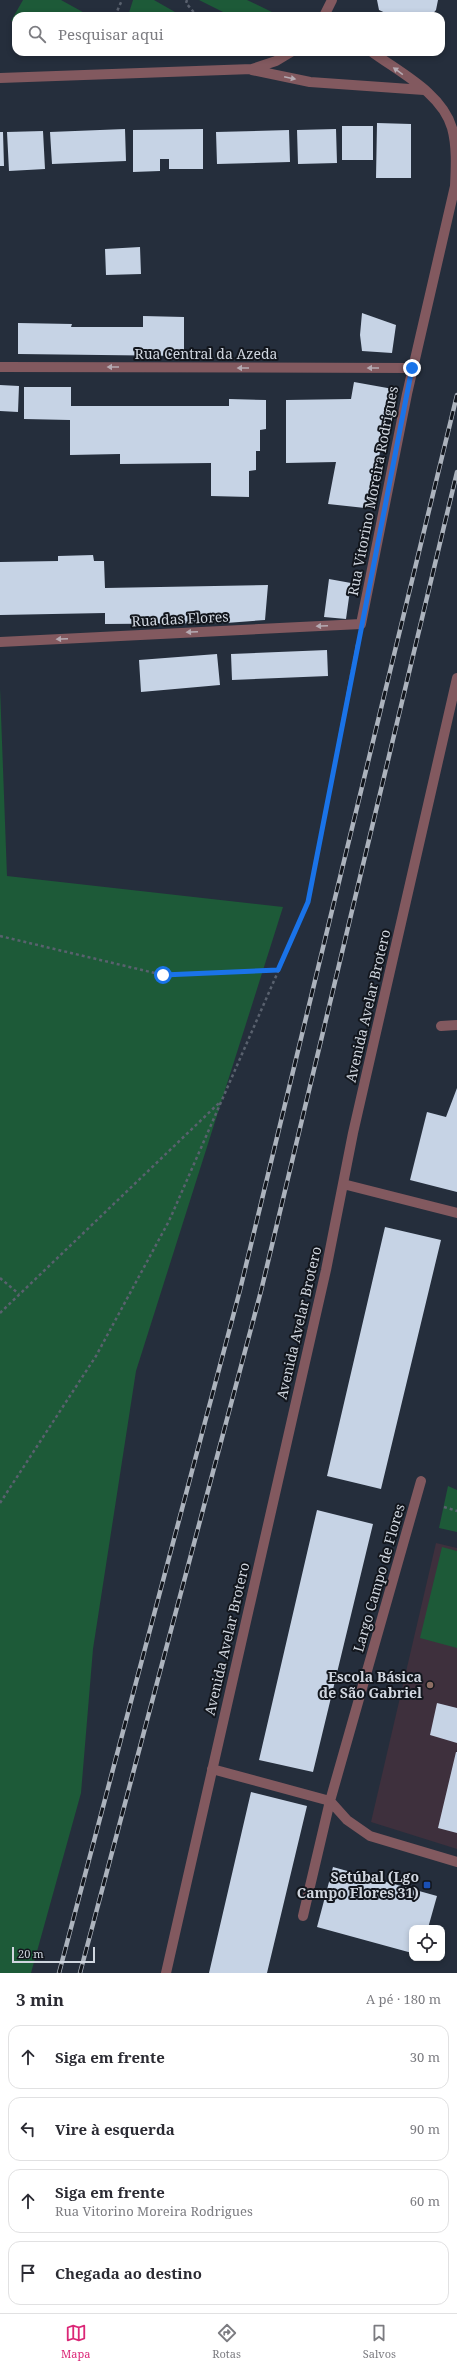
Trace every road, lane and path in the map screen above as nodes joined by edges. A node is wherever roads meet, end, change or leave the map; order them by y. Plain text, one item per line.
1 (122, 0) edge
2 (187, 0) edge
3 (332, 0) edge
4 (116, 12) edge
5 (194, 12) edge
6 (326, 12) edge
7 (284, 56) edge
8 (377, 56) edge
9 (252, 69) junction
10 (0, 78) edge
11 (424, 90) junction
12 (0, 367) edge
13 (412, 368) junction
14 (360, 624) junction
15 (0, 642) edge
16 (457, 678) edge
17 (0, 936) edge
18 (278, 970) junction
19 (457, 1025) edge
20 (441, 1026) dead end
21 (221, 1102) junction
22 (343, 1184) junction
23 (457, 1213) edge
24 (0, 1278) edge
25 (20, 1294) junction
26 (0, 1313) edge
27 (421, 1481) dead end
28 (0, 1503) edge
29 (444, 1508) dead end
30 (457, 1511) edge
31 (212, 1768) junction
32 (330, 1801) junction
33 (457, 1862) edge
34 (303, 1916) dead end
35 (166, 1973) edge

1 - 4 path
2 - 5 path
3 - 6 street
7 - 9 street
11 -> 8 street, Rua Vitorino Moreira Rodrigues
9 - 10 street
9 -> 11 street
11 - 13 street, Rua Vitorino Moreira Rodrigues
13 -> 12 street, Rua Central da Azeda
13 - 14 street, Rua Vitorino Moreira Rodrigues
14 -> 15 street, Rua das Flores
14 - 18 path
16 - 22 street, Avenida Avelar Brotero
17 - 18 path
18 - 21 path
19 - 20 street
21 - 25 path
21 - 28 path
22 - 23 street
22 - 31 street, Avenida Avelar Brotero
24 - 25 path
25 - 26 path
27 - 32 street, Largo Campo de Flores
29 - 30 path
31 - 32 street
31 - 35 street, Avenida Avelar Brotero
32 - 33 street
32 - 34 street, Largo Campo de Flores

